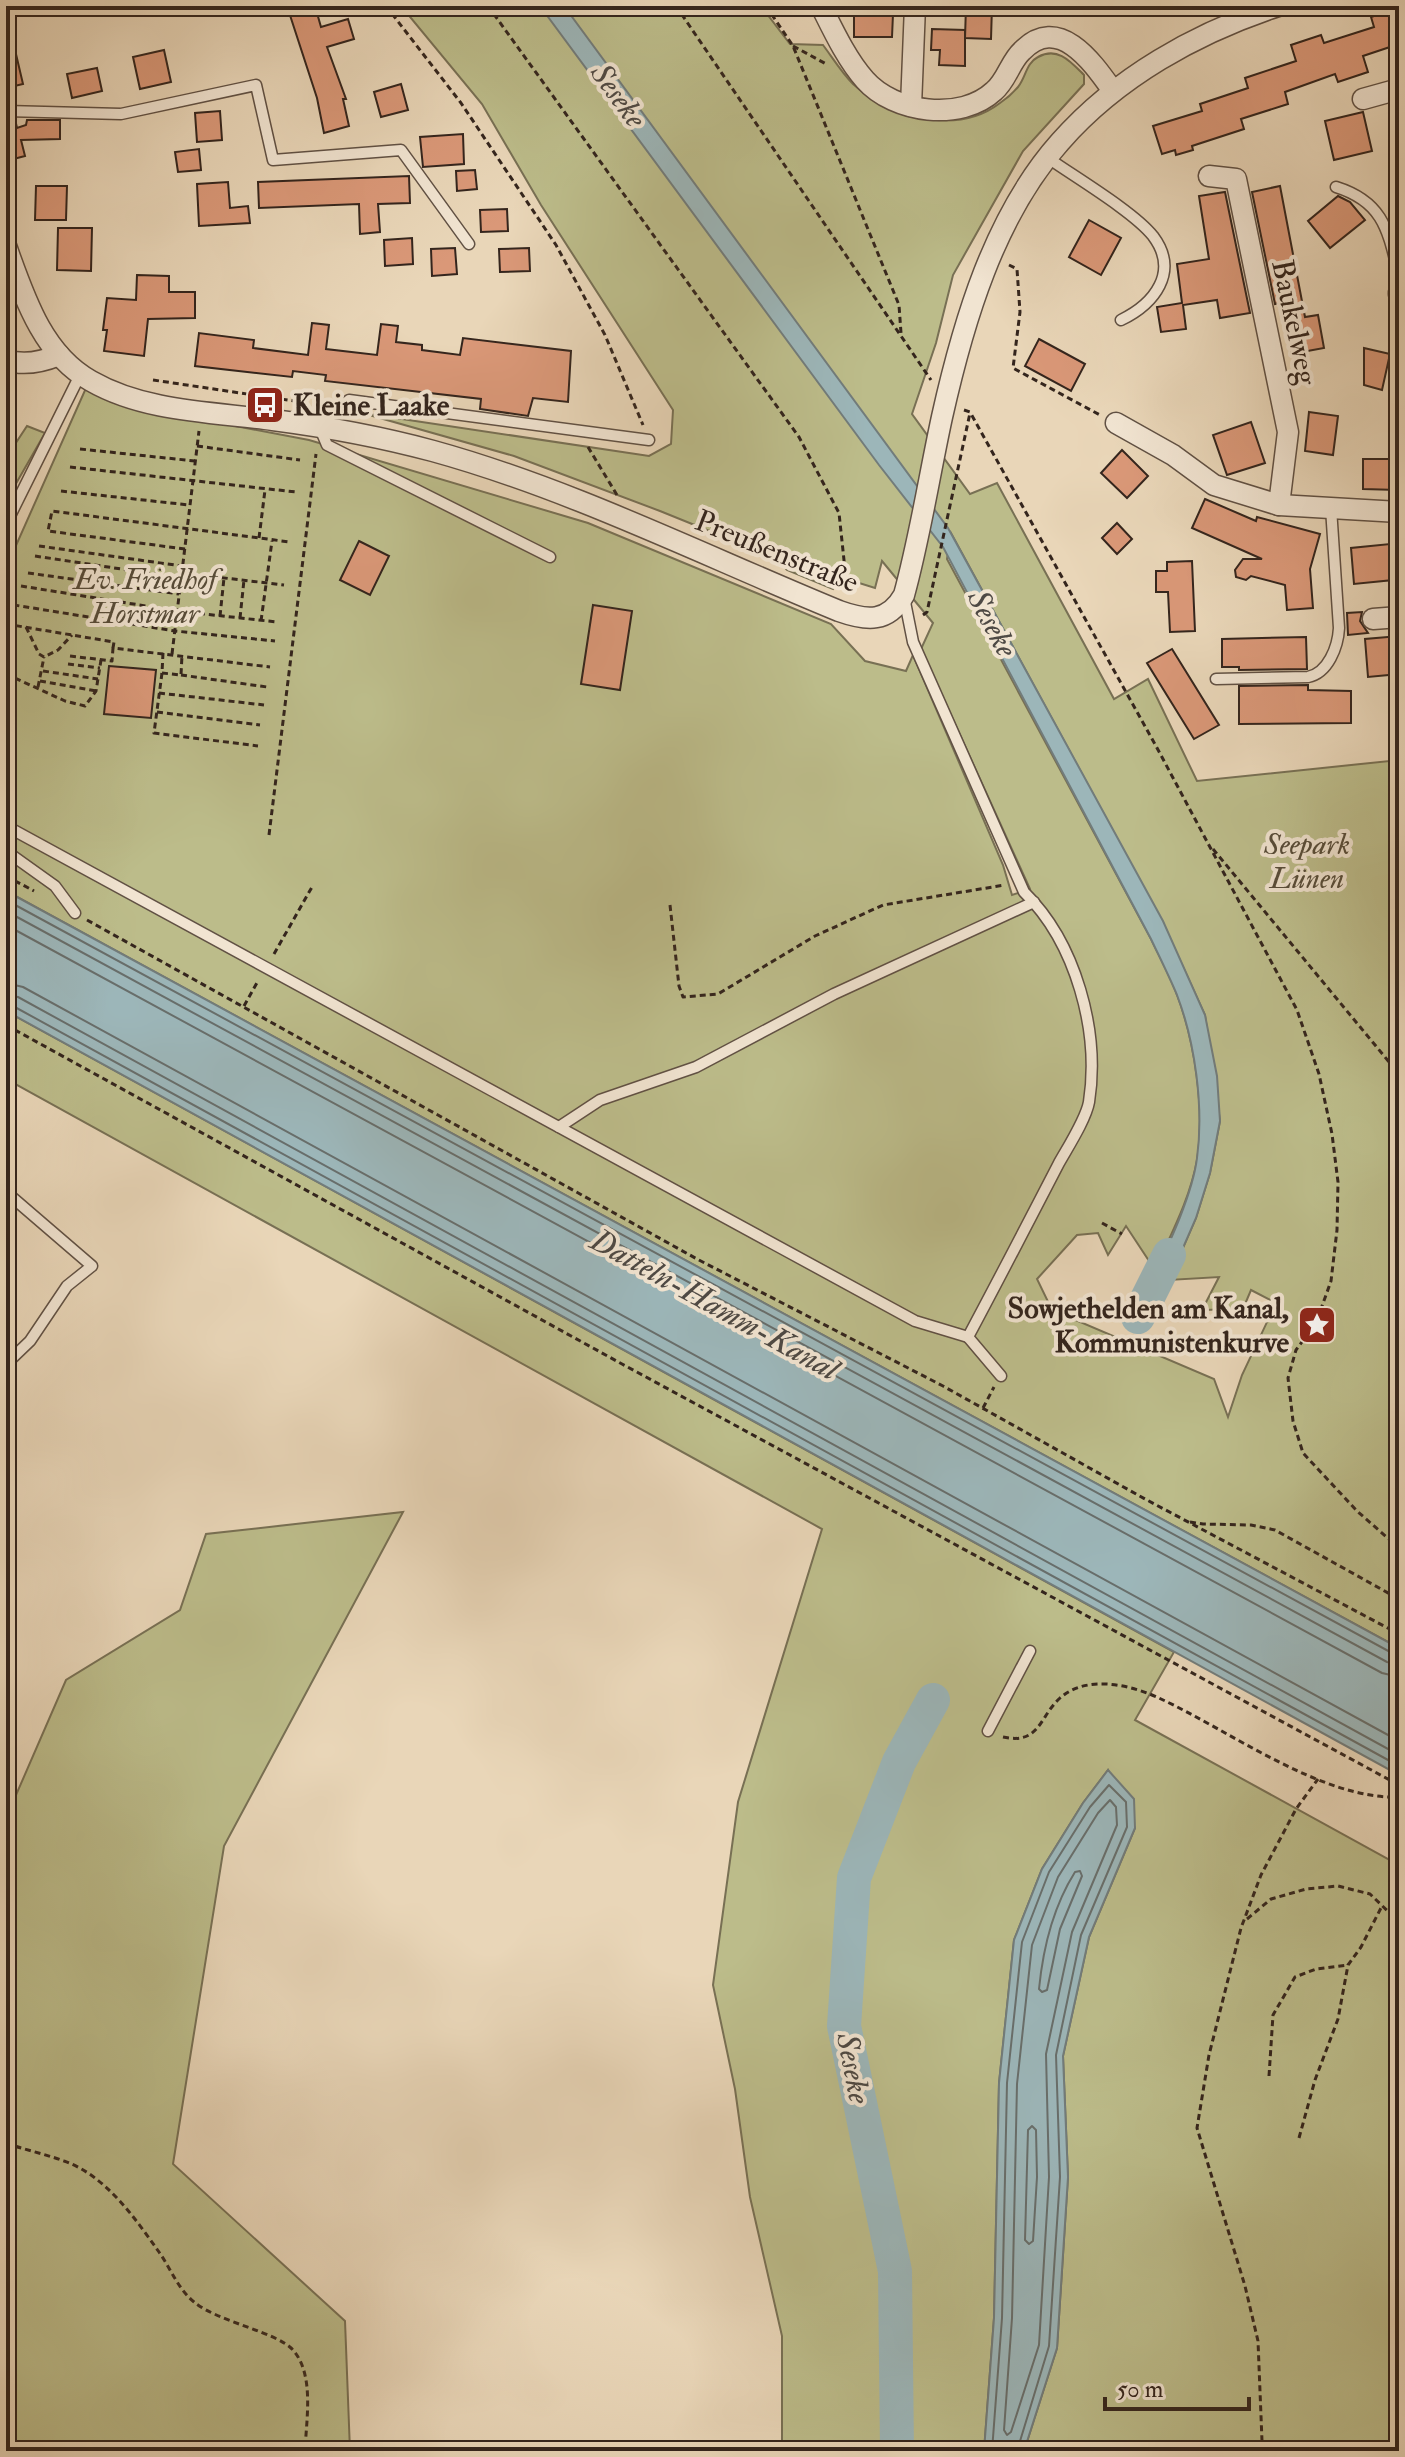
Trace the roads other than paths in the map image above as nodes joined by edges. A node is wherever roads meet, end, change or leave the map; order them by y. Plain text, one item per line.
1 (821, 6) edge
2 (915, 6) edge
3 (1278, 6) edge
4 (1399, 89) edge
5 (1113, 91) junction
6 (1363, 99) dead end
7 (911, 106) junction
8 (6, 111) edge
9 (1048, 158) junction
10 (1209, 176) dead end
11 (1336, 187) dead end
12 (469, 244) dead end
13 (6, 246) edge
14 (1399, 276) edge
15 (1121, 320) dead end
16 (59, 355) junction
17 (6, 360) edge
18 (80, 375) junction
19 (1116, 423) road end
20 (319, 426) junction
21 (649, 440) road end
22 (1279, 505) junction
23 (1331, 508) junction
24 (1399, 512) edge
25 (6, 524) edge
26 (550, 557) dead end
27 (904, 595) junction
28 (1399, 617) edge
29 (1373, 619) dead end
30 (1216, 679) dead end
31 (6, 826) edge
32 (6, 851) edge
33 (1034, 902) junction
34 (75, 913) road end
35 (559, 1127) junction
36 (6, 1192) edge
37 (968, 1337) junction
38 (6, 1364) edge
39 (1001, 1376) dead end
40 (1030, 1651) dead end
41 (988, 1731) road end

1 - 7 street
2 - 7 street
3 - 5 street
4 - 6 street
5 - 7 street
5 - 9 street
8 - 12 lane
9 - 15 lane
9 - 27 street
10 - 22 street, Baukelweg
11 - 14 lane
13 - 16 street, Preußenstraße
16 - 17 street
16 - 18 street, Preußenstraße
18 - 20 street, Preußenstraße
18 - 25 lane
19 - 22 street
20 - 21 lane
20 - 26 lane
20 - 27 street, Preußenstraße
22 - 23 street
23 - 24 street
23 - 30 lane
27 - 33 lane
28 - 29 street
31 - 35 lane
32 - 34 lane
33 - 35 lane
33 - 37 lane
35 - 37 lane
36 - 38 lane
37 - 39 lane
40 - 41 lane

